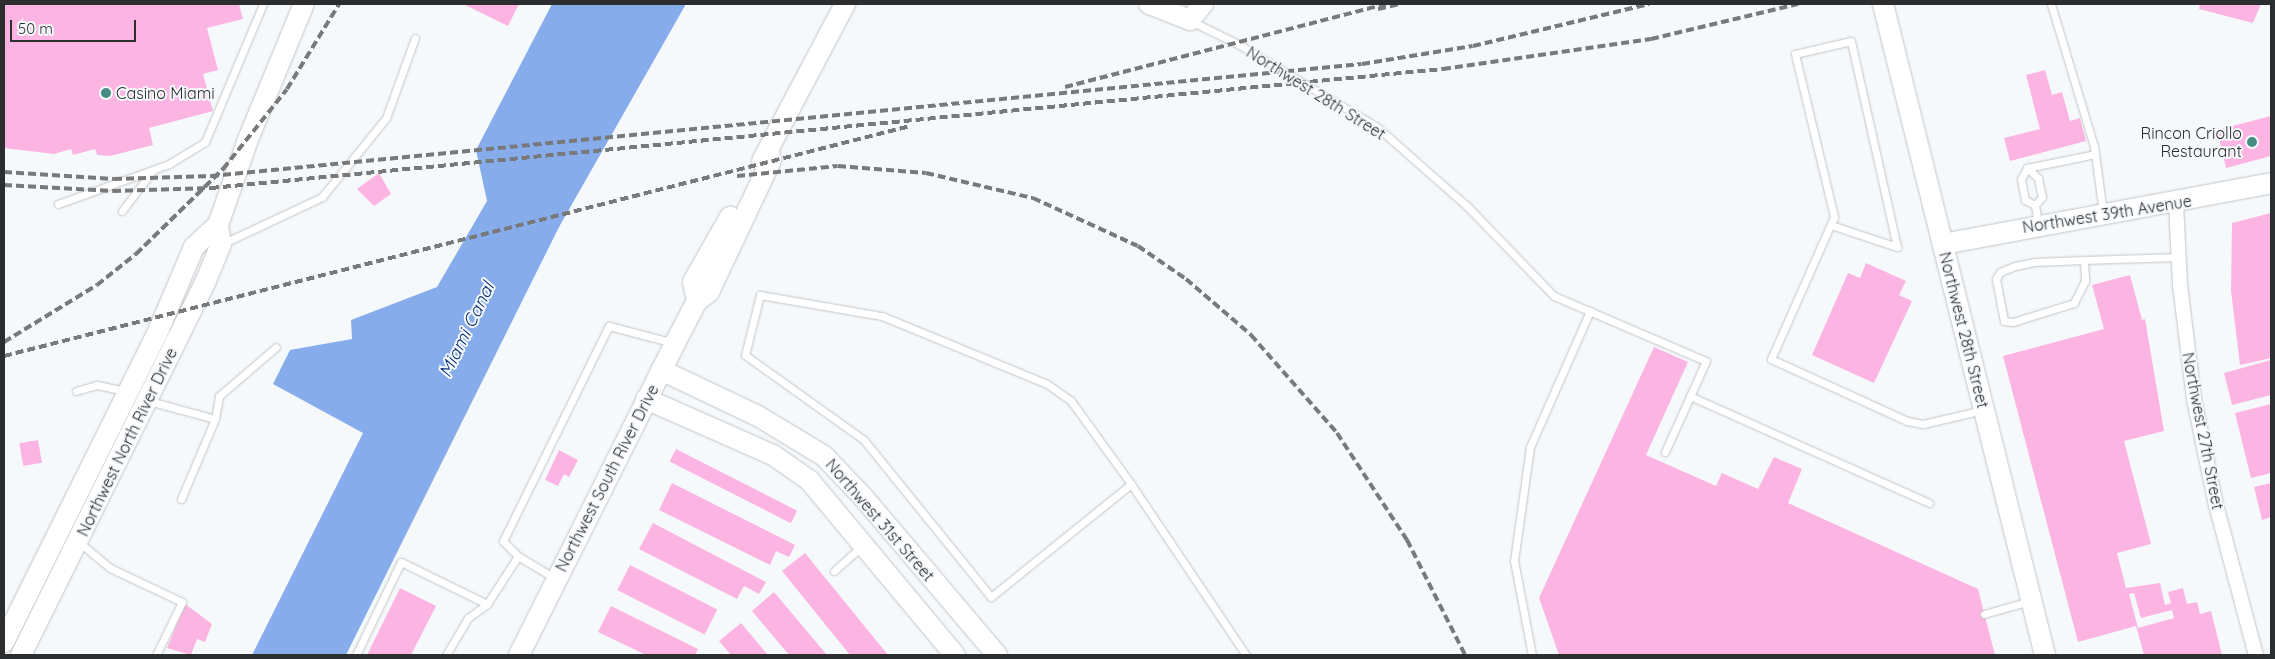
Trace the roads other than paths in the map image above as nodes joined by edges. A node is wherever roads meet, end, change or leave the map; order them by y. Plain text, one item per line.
1 (263, 4) edge
2 (304, 4) edge
3 (845, 4) edge
4 (1149, 4) edge
5 (1203, 4) edge
6 (1883, 4) edge
7 (2051, 4) edge
8 (1190, 20) junction
9 (415, 38) dead end
10 (2095, 154) junction
11 (2026, 168) junction
12 (153, 170) junction
13 (2271, 183) edge
14 (2176, 203) junction
15 (58, 204) dead end
16 (122, 211) dead end
17 (2103, 213) junction
18 (2036, 214) junction
19 (1831, 225) junction
20 (220, 234) junction
21 (1943, 244) junction
22 (2179, 256) junction
23 (2084, 260) junction
24 (1590, 311) junction
25 (675, 343) junction
26 (276, 347) dead end
27 (661, 370) junction
28 (76, 391) dead end
29 (128, 392) junction
30 (1690, 396) junction
31 (646, 399) junction
32 (148, 401) junction
33 (1983, 410) junction
34 (215, 418) junction
35 (1665, 452) dead end
36 (1131, 484) junction
37 (181, 499) dead end
38 (1929, 503) dead end
39 (888, 525) junction
40 (60, 527) junction
41 (78, 541) junction
42 (864, 544) junction
43 (518, 556) junction
44 (834, 571) dead end
45 (556, 579) junction
46 (2033, 601) junction
47 (487, 604) junction
48 (1984, 614) dead end
49 (4, 642) edge
50 (21, 655) edge
51 (156, 655) edge
52 (356, 655) edge
53 (446, 655) edge
54 (519, 655) edge
55 (955, 655) edge
56 (997, 655) edge
57 (1246, 655) edge
58 (1532, 655) edge
59 (2045, 655) edge
60 (2256, 655) edge

1 - 12 lane
2 - 20 street, Northwest North River Drive
3 - 25 street, Northwest South River Drive
4 - 8 street, Northwest 28th Street
5 - 8 street
6 - 21 street, Northwest 28th Street
7 - 10 lane
8 - 24 lane, Northwest 28th Street
9 - 20 lane
10 - 11 lane
10 - 17 lane
11 - 18 lane
11 - 18 lane
12 - 15 lane
12 - 16 lane
13 - 14 street, Northwest 39th Avenue
14 - 17 street, Northwest 39th Avenue
14 - 22 street, Northwest 27th Street
17 - 18 street, Northwest 39th Avenue
18 - 21 street, Northwest 39th Avenue
19 - 19 lane
19 - 33 lane
20 - 29 street, Northwest North River Drive
20 - 32 street, Northwest North River Drive
21 - 33 street, Northwest 28th Street
22 - 23 lane
22 - 60 street, Northwest 27th Street
23 - 23 lane
24 - 30 lane
24 - 58 lane
25 - 27 street, Northwest South River Drive
25 - 43 lane
26 - 34 lane
27 - 31 street, Northwest South River Drive
27 - 39 street, Northwest 31st Street
28 - 29 lane
29 - 40 street, Northwest North River Drive
30 - 35 lane
30 - 38 lane
31 - 42 street, Northwest 31st Street
31 - 45 street, Northwest South River Drive
32 - 34 lane
32 - 41 street, Northwest North River Drive
33 - 46 street, Northwest 28th Street
34 - 37 lane
36 - 36 lane
36 - 57 lane
39 - 42 street
39 - 56 street, Northwest 31st Street
40 - 41 street
40 - 49 street, Northwest North River Drive
41 - 50 street, Northwest North River Drive
41 - 51 lane
42 - 44 lane
42 - 55 street, Northwest 31st Street
43 - 45 lane
43 - 47 lane
45 - 54 street, Northwest South River Drive
46 - 48 lane
46 - 59 street, Northwest 28th Street
47 - 52 lane
47 - 53 lane

